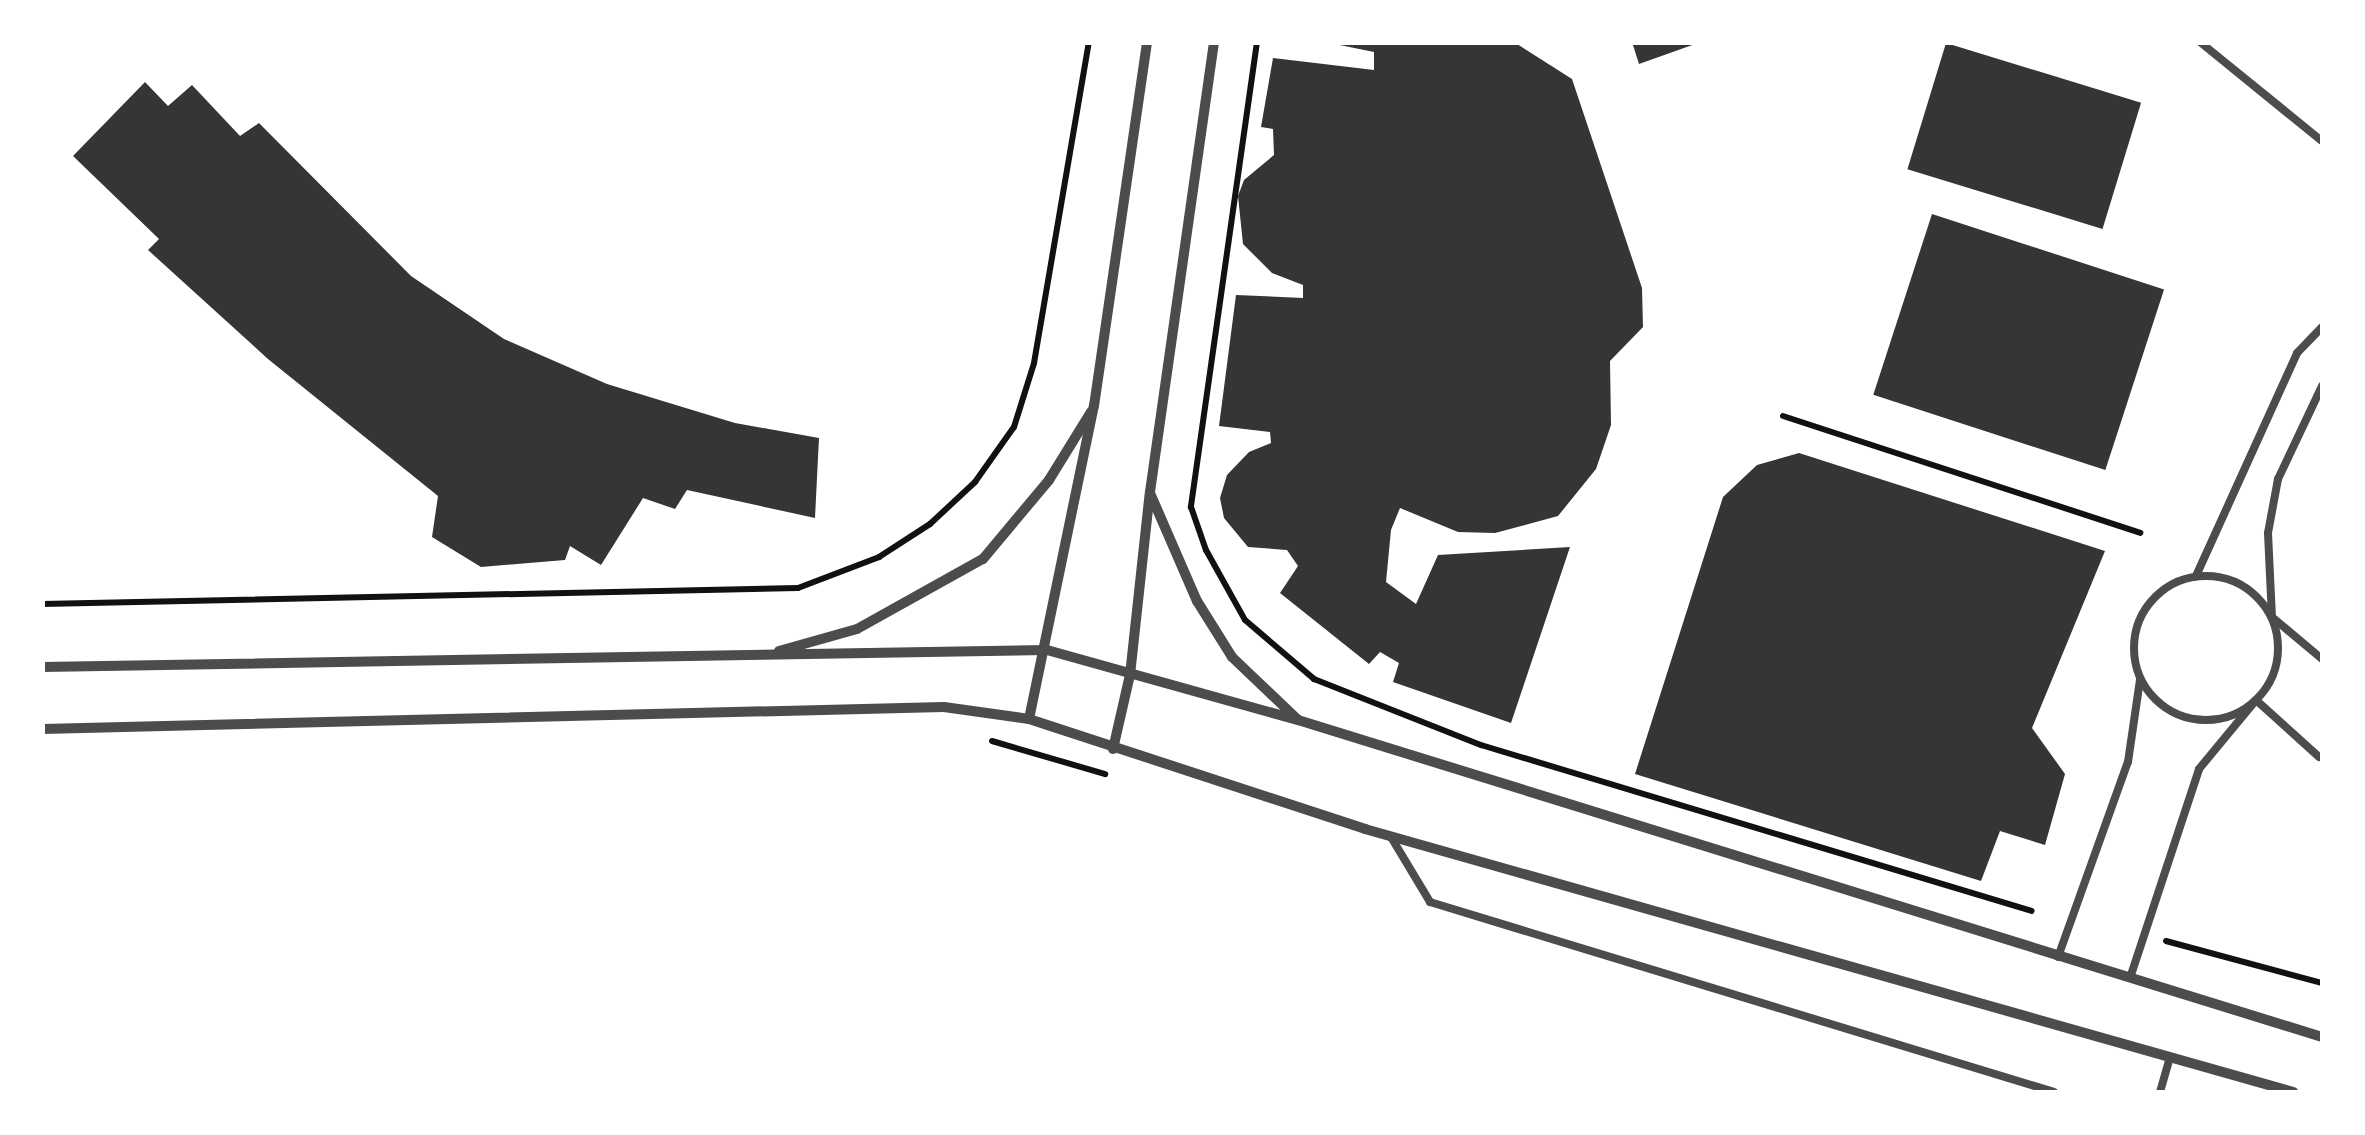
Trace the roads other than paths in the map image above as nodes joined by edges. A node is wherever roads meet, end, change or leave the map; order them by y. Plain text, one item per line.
1 (1147, 42) edge
2 (1214, 42) edge
3 (2200, 42) edge
4 (2322, 141) edge
5 (2322, 327) edge
6 (2322, 386) edge
7 (1094, 406) junction
8 (1150, 492) junction
9 (2196, 576) junction
10 (2272, 616) junction
11 (1048, 650) junction
12 (764, 656) junction
13 (2322, 658) edge
14 (42, 667) edge
15 (1130, 675) junction
16 (2140, 679) junction
17 (2256, 700) junction
18 (1029, 718) junction
19 (1298, 720) junction
20 (42, 728) edge
21 (1113, 749) junction
22 (2319, 757) dead end
23 (1392, 837) junction
24 (2058, 957) junction
25 (2130, 978) junction
26 (2322, 1037) edge
27 (2170, 1058) junction
28 (2054, 1092) edge
29 (2160, 1092) edge
30 (2293, 1092) edge

1 - 7 street
2 - 8 street
3 - 4 lane
5 - 9 lane
6 - 10 lane
7 - 11 street
7 - 12 street
8 - 15 street
8 - 19 street
9 - 10 lane
9 - 16 lane
10 - 13 lane
10 - 17 lane
11 - 12 street
11 - 15 street
11 - 18 street
12 - 14 street
15 - 19 street
15 - 21 street
16 - 17 lane
16 - 24 lane
17 - 22 lane
17 - 25 lane
18 - 20 street
18 - 21 street
19 - 24 street
21 - 23 street
23 - 27 street
23 - 28 lane
24 - 25 street
25 - 26 street
27 - 29 lane
27 - 30 street

